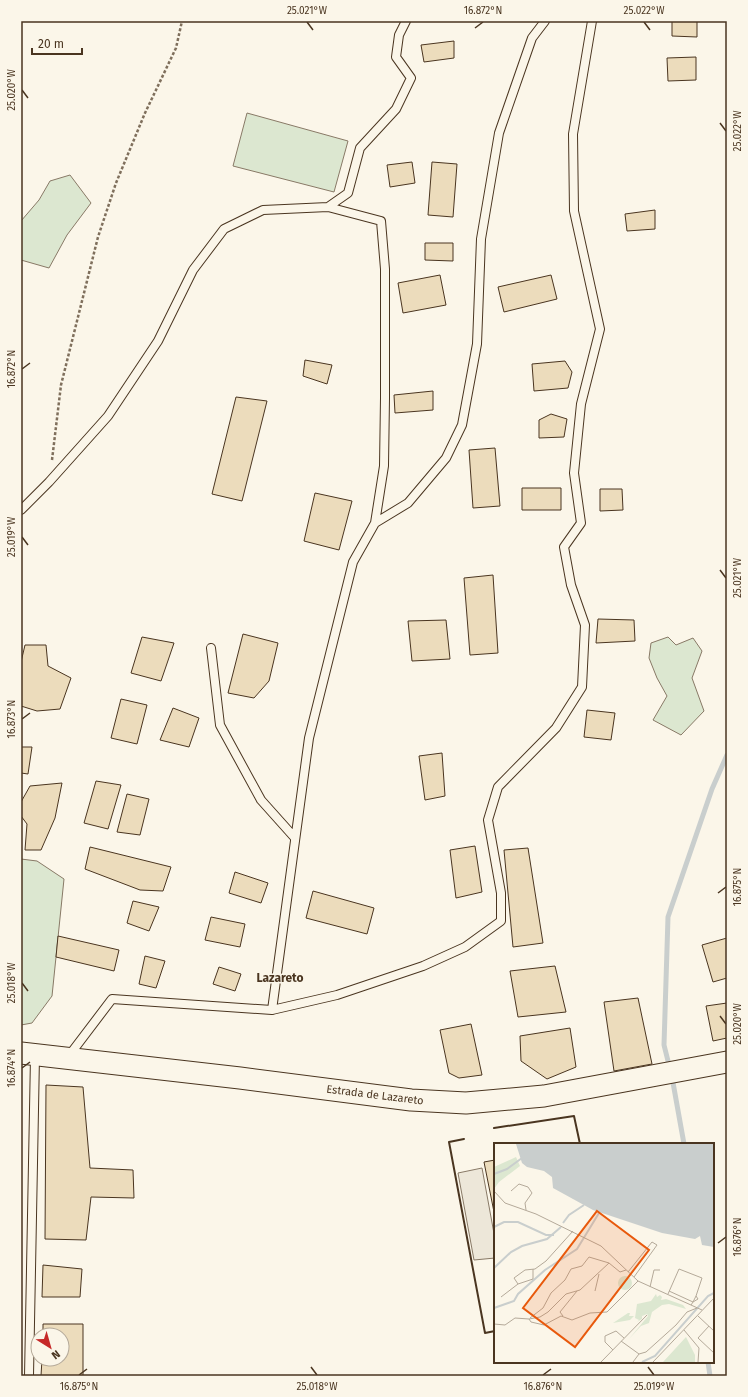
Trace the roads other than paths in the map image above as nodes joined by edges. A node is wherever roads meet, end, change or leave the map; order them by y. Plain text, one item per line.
1 (406, 21) edge
2 (545, 21) edge
3 (592, 21) edge
4 (328, 207) junction
5 (21, 510) edge
6 (376, 523) junction
7 (211, 648) dead end
8 (295, 838) junction
9 (272, 1010) junction
10 (28, 1054) edge
11 (66, 1059) junction
12 (727, 1062) edge
13 (29, 1376) edge

1 - 4 lane
2 - 6 lane
3 - 9 lane
4 - 5 lane
4 - 6 lane
6 - 8 lane
7 - 8 lane
8 - 9 lane
9 - 11 lane
10 - 11 street, Estrada de Lazareto
10 - 13 lane
11 - 12 street, Estrada de Lazareto

